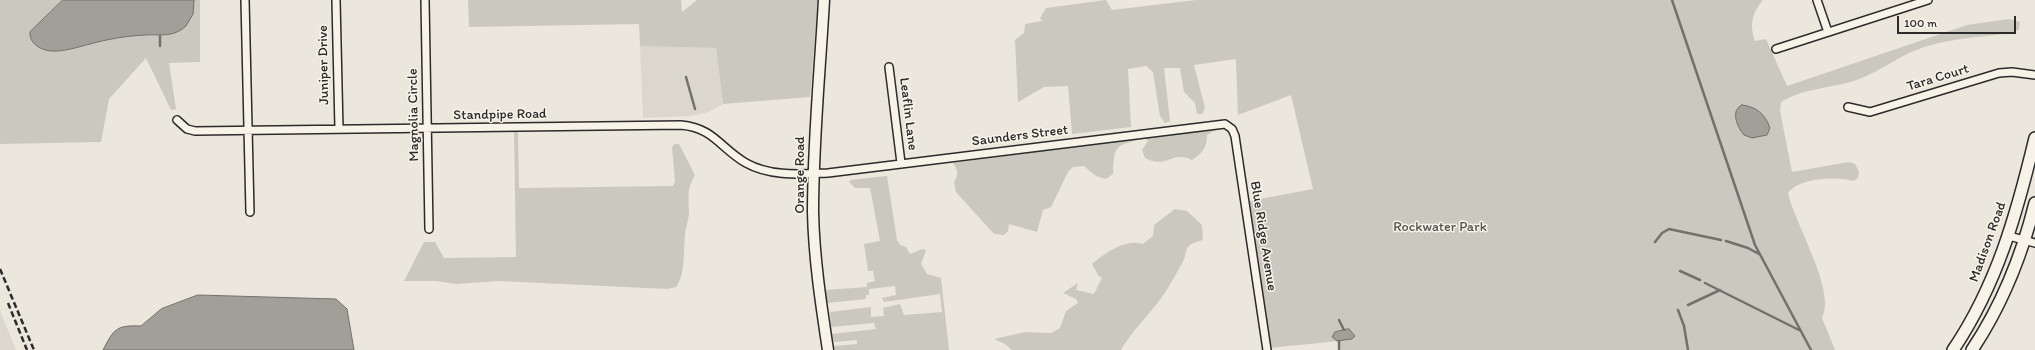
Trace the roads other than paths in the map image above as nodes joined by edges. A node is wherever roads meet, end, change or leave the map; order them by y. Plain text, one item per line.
1 (245, 0) edge
2 (336, 0) edge
3 (425, 0) edge
4 (824, 0) edge
5 (1817, 0) edge
6 (1928, 0) edge
7 (1828, 32) junction
8 (1776, 49) dead end
9 (888, 67) dead end
10 (2035, 75) edge
11 (1848, 107) dead end
12 (177, 120) dead end
13 (1229, 127) joint
14 (338, 129) junction
15 (427, 129) junction
16 (248, 130) junction
17 (2035, 138) edge
18 (901, 163) junction
19 (814, 174) junction
20 (2035, 203) edge
21 (250, 212) dead end
22 (429, 229) dead end
23 (2009, 236) junction
24 (2030, 242) edge
25 (828, 350) edge
26 (1267, 350) edge
27 (1953, 350) edge
28 (1972, 350) edge

1 - 16 street
2 - 14 street, Juniper Drive
3 - 15 street, Magnolia Circle
4 - 19 main road, Orange Road
5 - 7 street
6 - 7 street
7 - 8 street
9 - 18 street, Leaflin Lane
10 - 11 street, Tara Court
12 - 16 street, Standpipe Road
13 - 18 street, Saunders Street
13 - 26 street, Blue Ridge Avenue
14 - 15 street, Standpipe Road
14 - 16 street, Standpipe Road
15 - 19 street, Standpipe Road
15 - 22 street, Magnolia Circle
16 - 21 street
17 - 23 main road, Madison Road
18 - 19 street, Saunders Street
19 - 25 main road, Orange Road
20 - 24 main road
23 - 24 street
23 - 27 main road, Madison Road
24 - 28 main road

